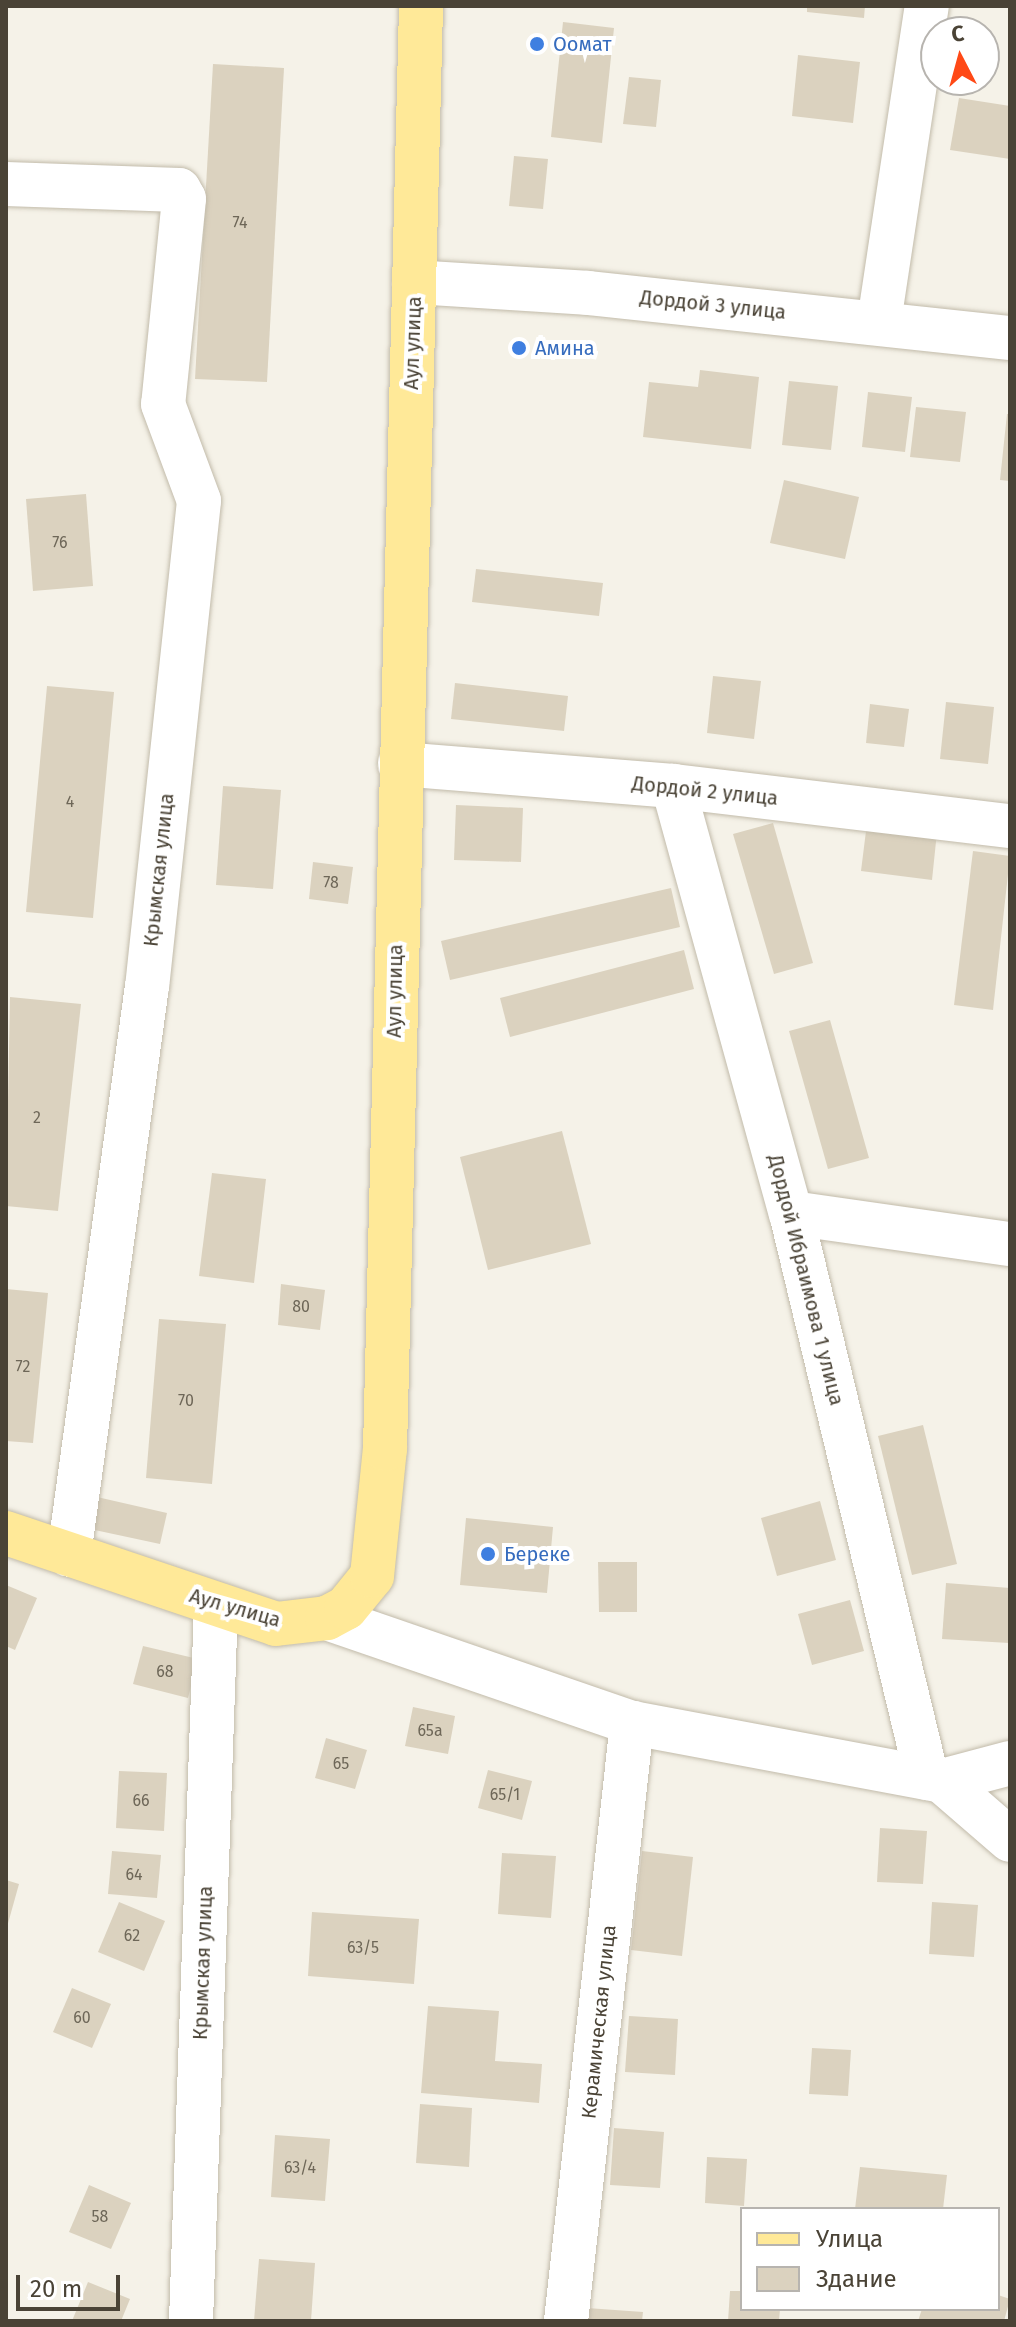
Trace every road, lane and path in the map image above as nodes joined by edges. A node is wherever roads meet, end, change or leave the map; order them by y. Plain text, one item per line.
1 (421, 6) edge
2 (927, 6) edge
3 (6, 184) edge
4 (414, 282) junction
5 (879, 322) junction
6 (1010, 338) edge
7 (400, 764) junction
8 (673, 786) junction
9 (1010, 826) edge
10 (791, 1213) junction
11 (1010, 1244) edge
12 (6, 1533) edge
13 (69, 1555) junction
14 (216, 1606) junction
15 (327, 1618) junction
16 (632, 1723) junction
17 (1010, 1763) edge
18 (934, 1780) junction
19 (1010, 1840) edge
20 (191, 2321) edge
21 (566, 2321) edge

1 - 4 main road, Аул улица
2 - 5 street
3 - 13 street, Крымская улица
4 - 5 street, Дордой 3 улица
4 - 7 main road, Аул улица
5 - 6 street, Дордой 3 улица
7 - 8 street, Дордой 2 улица
7 - 15 main road, Аул улица
8 - 9 street, Дордой 2 улица
8 - 10 street, Дордой Ибраимова 1 улица
10 - 11 street
10 - 18 street, Дордой Ибраимова 1 улица
12 - 13 main road, Аул улица
13 - 14 main road, Аул улица
14 - 15 main road, Аул улица
14 - 20 street, Крымская улица
15 - 16 street
16 - 18 street
16 - 21 street, Керамическая улица
17 - 18 street
18 - 19 street

